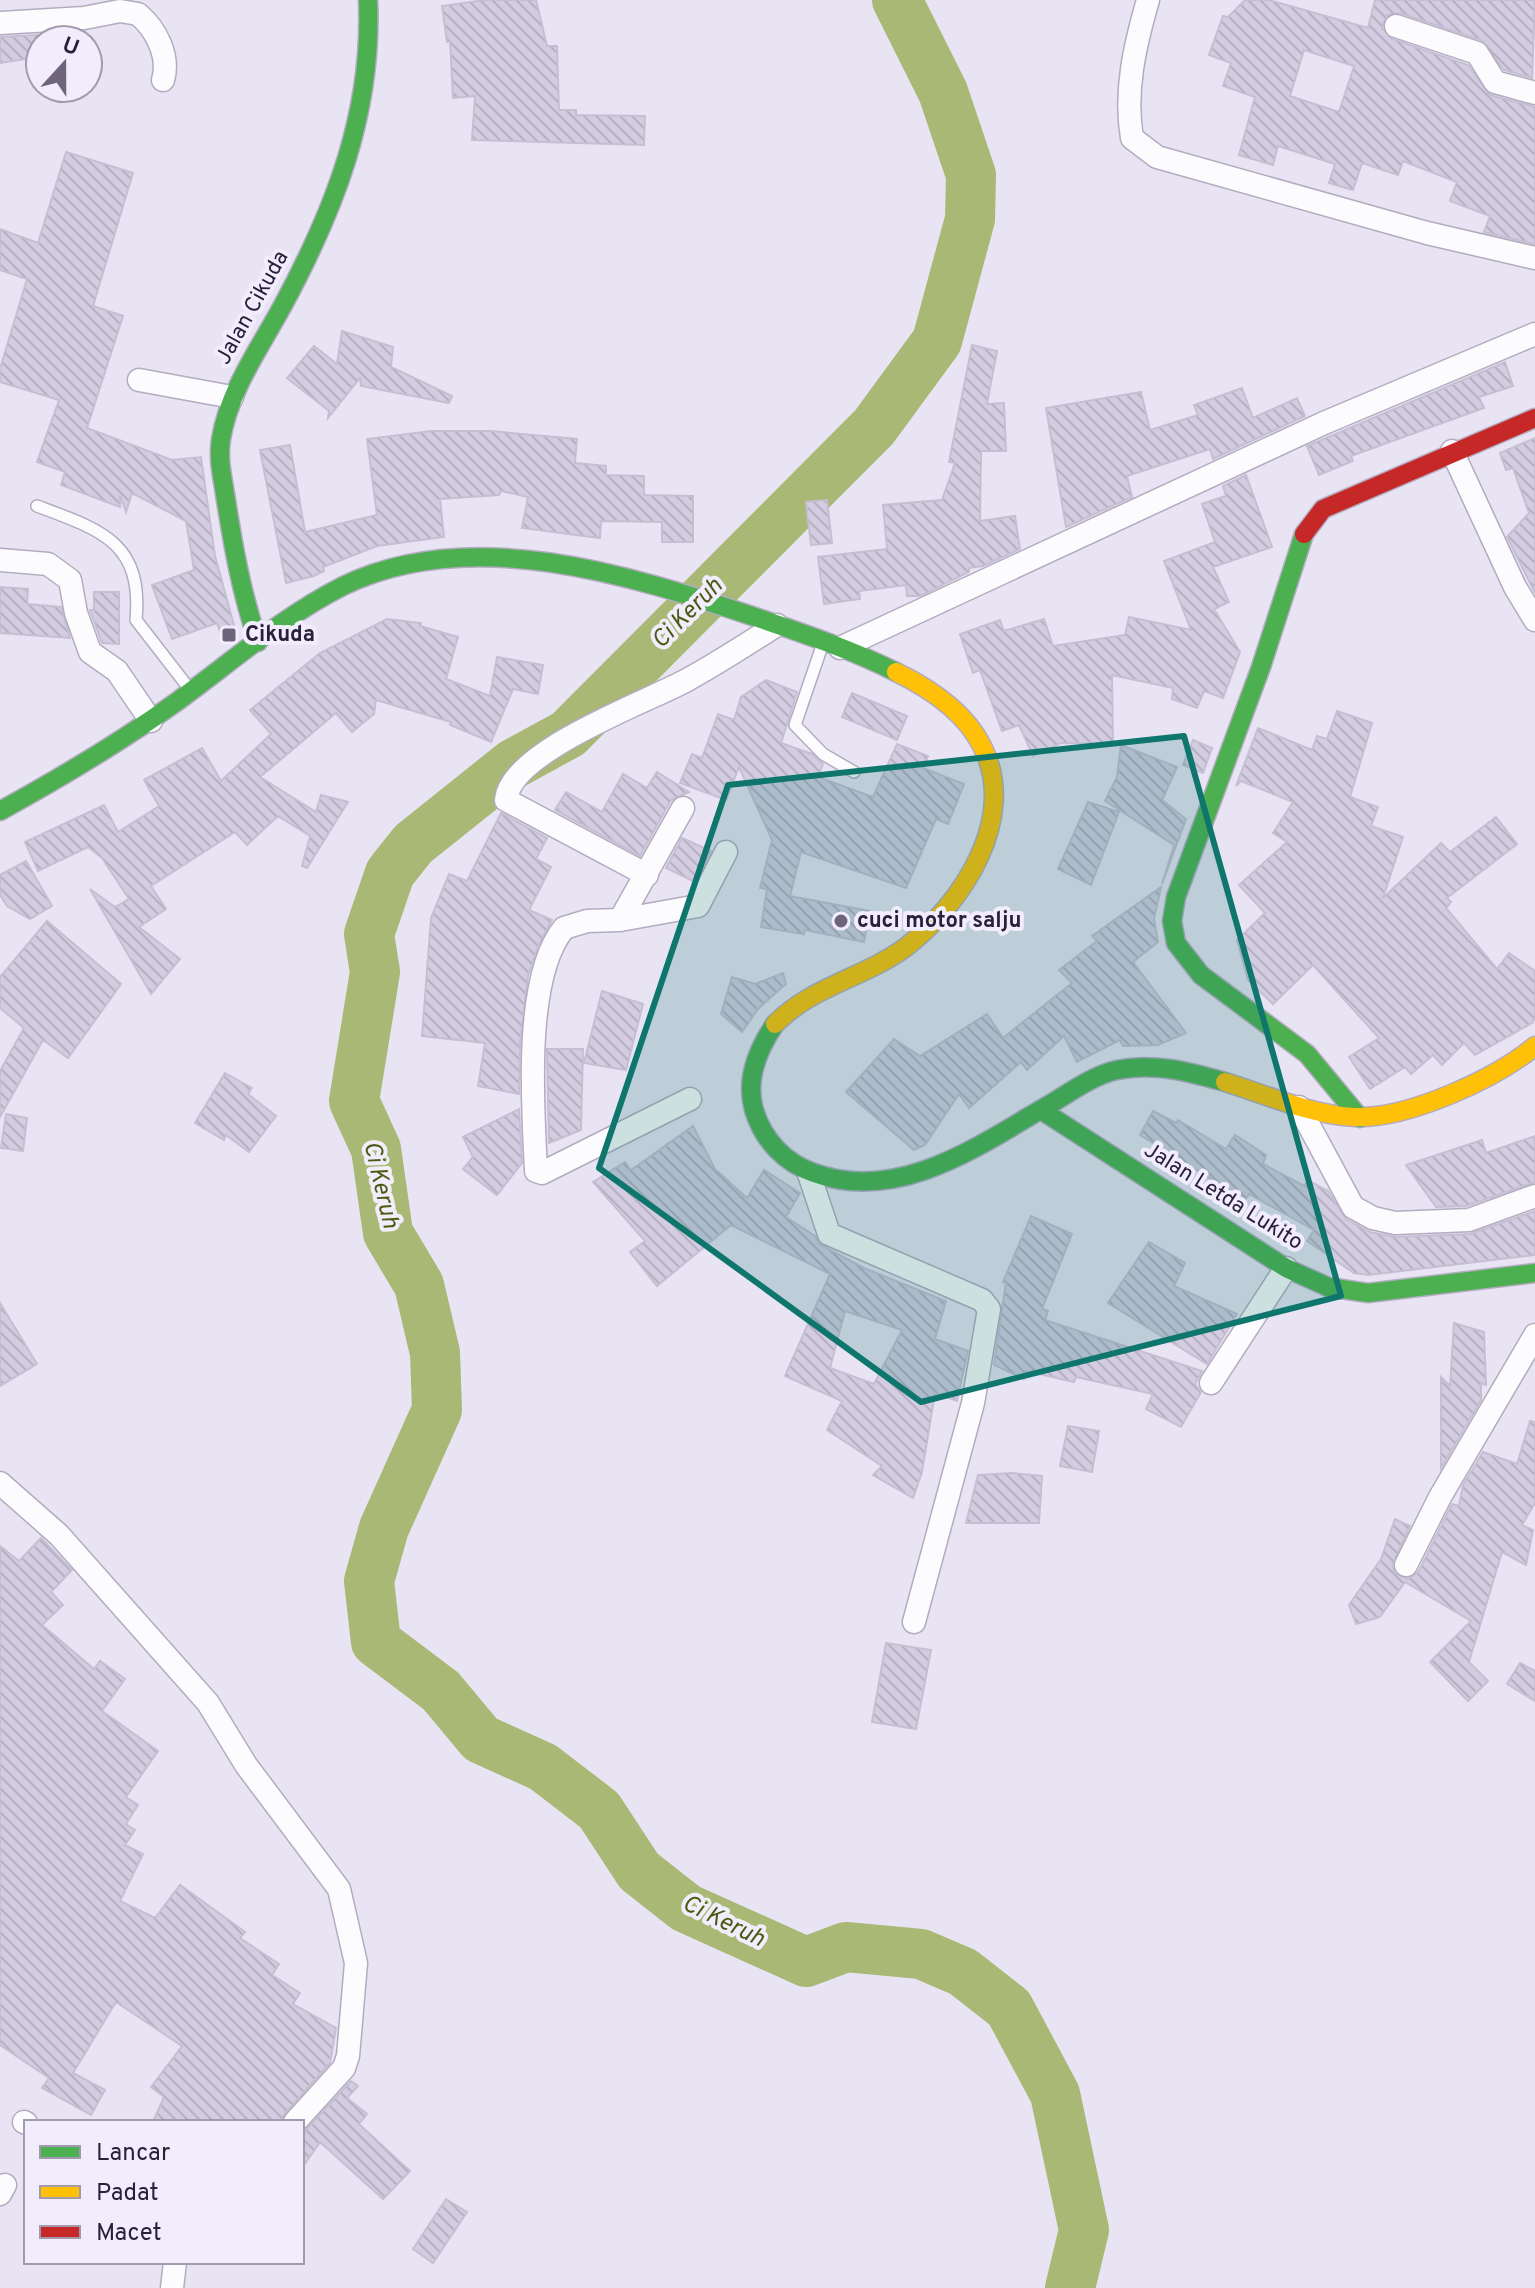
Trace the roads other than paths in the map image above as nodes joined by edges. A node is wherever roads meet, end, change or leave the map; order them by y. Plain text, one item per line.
1 (65, 0) edge
2 (368, 0) edge
3 (1148, 0) edge
4 (84, 18) junction
5 (0, 23) edge
6 (1396, 26) dead end
7 (163, 80) dead end
8 (1535, 93) edge
9 (1535, 258) edge
10 (1535, 334) edge
11 (139, 380) dead end
12 (232, 397) junction
13 (1535, 418) edge
14 (1452, 451) junction
15 (37, 506) dead end
16 (0, 560) edge
17 (1535, 620) edge
18 (771, 623) junction
19 (258, 642) junction
20 (831, 645) junction
21 (190, 691) junction
22 (151, 721) junction
23 (854, 772) dead end
24 (683, 808) dead end
25 (0, 811) edge
26 (726, 852) dead end
27 (647, 875) junction
28 (620, 920) junction
29 (1535, 1046) edge
30 (690, 1099) dead end
31 (1299, 1107) junction
32 (1041, 1110) junction
33 (1360, 1118) junction
34 (809, 1174) junction
35 (1535, 1196) edge
36 (1286, 1268) junction
37 (1535, 1273) edge
38 (1535, 1335) edge
39 (1211, 1383) dead end
40 (0, 1483) edge
41 (1406, 1565) dead end
42 (914, 1622) dead end
43 (297, 2120) edge
44 (175, 2264) edge
45 (172, 2288) edge

1 - 4 street
2 - 12 main road, Jalan Cikuda
3 - 9 street
4 - 5 street
4 - 7 street
6 - 8 street
10 - 20 street
11 - 12 street
12 - 19 main road, Jalan Cikuda
13 - 14 main road
14 - 17 street
14 - 33 main road
15 - 21 lane
16 - 22 street
18 - 19 main road
18 - 20 main road
18 - 27 street
19 - 21 main road
20 - 23 lane
20 - 34 main road
21 - 22 main road
22 - 25 main road
24 - 27 street
26 - 28 street
27 - 28 street
28 - 30 street
29 - 33 main road
31 - 32 main road
31 - 33 main road
31 - 35 street
32 - 34 main road
32 - 36 main road, Jalan Letda Lukito
34 - 42 street
36 - 37 main road, Jalan Letda Lukito
36 - 39 street
38 - 41 street
40 - 43 street
44 - 45 street

